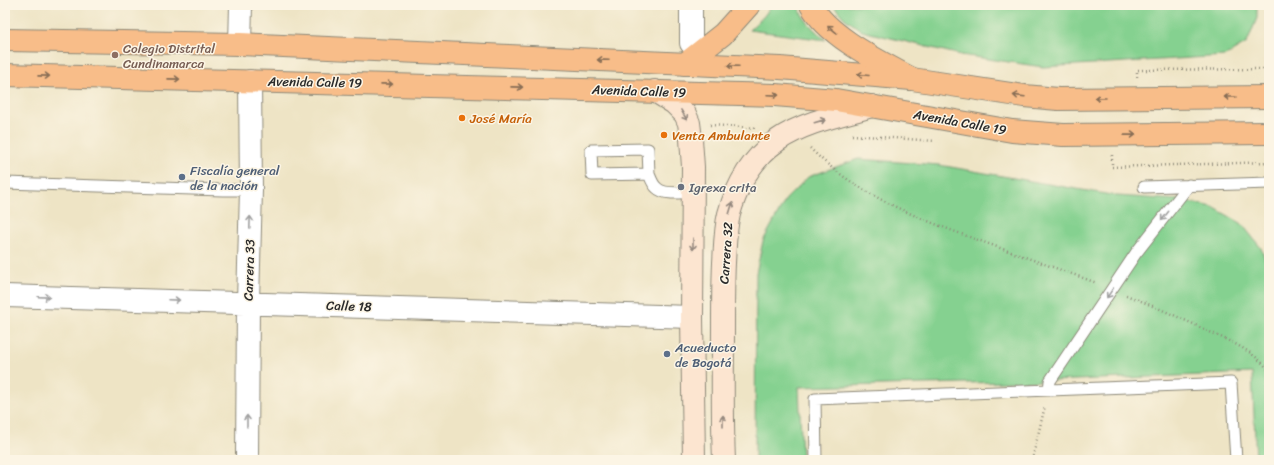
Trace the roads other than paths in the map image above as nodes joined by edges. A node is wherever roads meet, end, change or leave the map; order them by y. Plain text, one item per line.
1 (241, 5) edge
2 (691, 5) edge
3 (749, 5) edge
4 (811, 5) edge
5 (6, 37) edge
6 (691, 43) dead end
7 (240, 44) junction
8 (684, 64) junction
9 (5, 75) edge
10 (912, 80) junction
11 (250, 81) junction
12 (655, 91) junction
13 (1269, 97) edge
14 (872, 106) junction
15 (1269, 133) edge
16 (649, 174) junction
17 (1269, 182) edge
18 (5, 183) edge
19 (1189, 185) junction
20 (1144, 187) dead end
21 (251, 190) junction
22 (693, 192) junction
23 (5, 296) edge
24 (248, 302) junction
25 (692, 317) junction
26 (1049, 390) junction
27 (725, 457) edge
28 (247, 460) edge
29 (694, 460) edge
30 (816, 460) edge
31 (1236, 460) edge

1 - 7 street
2 - 6 street
3 - 8 main road
10 -> 4 main road
5 - 7 main road
8 -> 7 main road
10 -> 8 main road
9 -> 11 main road, Avenida Calle 19
13 -> 10 main road
11 -> 12 main road, Avenida Calle 19
11 - 21 street, Carrera 33
12 -> 14 main road, Avenida Calle 19
12 -> 22 street
14 -> 15 main road, Avenida Calle 19
27 -> 14 street, Carrera 32
16 - 16 lane
16 - 22 lane
17 - 19 lane
18 - 21 lane
19 - 20 lane
19 -> 26 lane
24 -> 21 street, Carrera 33
22 -> 25 street
23 -> 24 street, Calle 18
24 - 25 street, Calle 18
28 -> 24 street, Carrera 33
25 - 29 street
26 - 30 lane
26 - 31 lane

